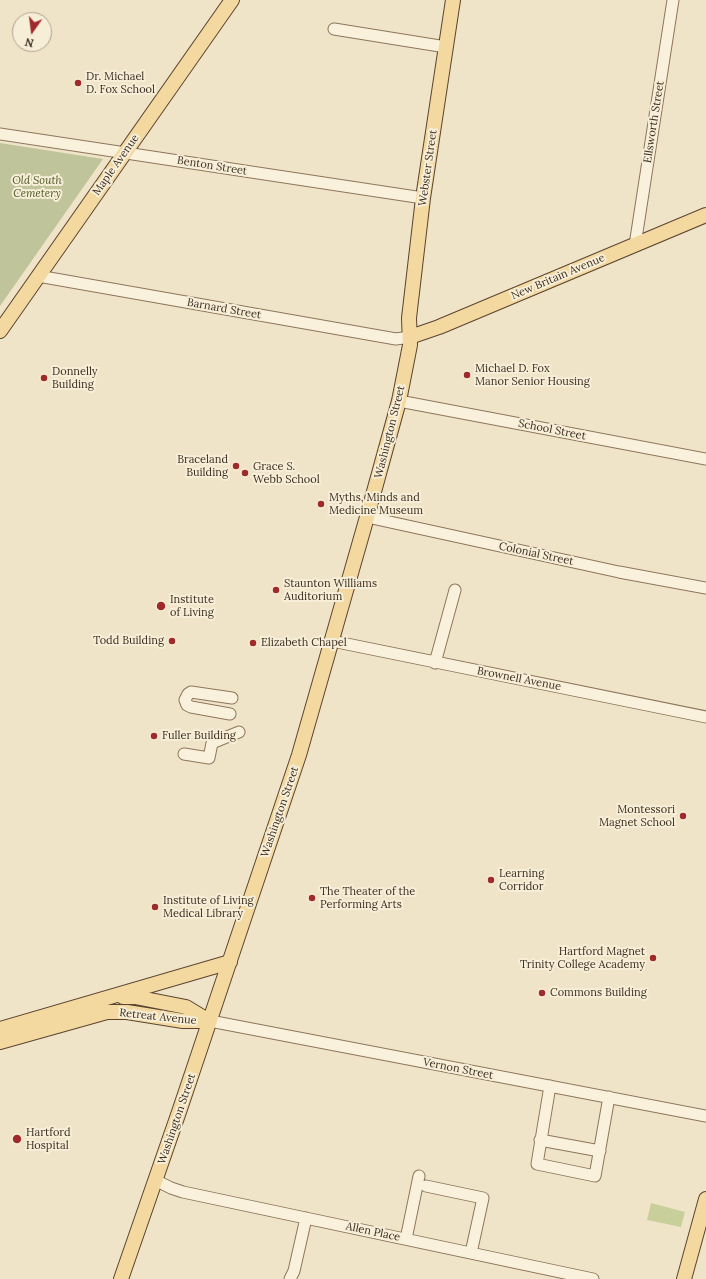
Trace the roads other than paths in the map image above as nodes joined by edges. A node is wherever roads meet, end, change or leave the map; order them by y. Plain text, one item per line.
1 (232, 0) edge
2 (453, 0) edge
3 (673, 0) edge
4 (334, 30) dead end
5 (446, 47) junction
6 (0, 134) edge
7 (125, 152) junction
8 (423, 198) junction
9 (706, 215) edge
10 (635, 245) junction
11 (38, 276) junction
12 (0, 331) edge
13 (410, 336) junction
14 (399, 401) junction
15 (706, 459) edge
16 (367, 517) junction
17 (706, 588) edge
18 (455, 590) dead end
19 (332, 642) junction
20 (435, 663) junction
21 (232, 698) dead end
22 (230, 714) dead end
23 (706, 717) edge
24 (239, 732) dead end
25 (184, 754) dead end
26 (230, 962) junction
27 (105, 999) junction
28 (210, 1021) junction
29 (0, 1030) edge
30 (0, 1042) edge
31 (550, 1086) junction
32 (609, 1097) junction
33 (706, 1116) edge
34 (540, 1140) junction
35 (600, 1151) junction
36 (418, 1176) dead end
37 (155, 1180) junction
38 (426, 1186) dead end
39 (706, 1200) edge
40 (306, 1218) junction
41 (406, 1239) junction
42 (471, 1253) junction
43 (121, 1279) edge
44 (290, 1279) edge
45 (593, 1279) edge
46 (684, 1279) edge

1 - 7 main road, Maple Avenue
2 - 5 main road, Webster Street
3 - 10 street, Ellsworth Street
4 - 5 street
5 - 8 main road, Webster Street
6 - 7 street, Benton Street
7 - 8 street, Benton Street
7 - 11 main road, Maple Avenue
8 - 13 main road, Webster Street
9 - 10 main road, New Britain Avenue
10 - 13 main road, New Britain Avenue
11 - 12 main road, Maple Avenue
11 - 13 street, Barnard Street
13 - 14 main road, Washington Street
14 - 15 street, School Street
14 - 16 main road, Washington Street
16 - 17 street, Colonial Street
16 - 19 main road, Washington Street
18 - 20 street
19 - 20 street, Brownell Avenue
19 - 26 main road, Washington Street
20 - 23 street, Brownell Avenue
21 - 22 street
24 - 25 street
26 - 27 main road, Retreat Avenue
26 - 28 main road, Washington Street
27 - 28 main road, Retreat Avenue
27 - 29 main road, Retreat Avenue
28 - 30 main road, Retreat Avenue
28 - 31 street, Vernon Street
28 - 37 main road, Washington Street
31 - 32 street, Vernon Street
31 - 34 street
32 - 33 street, Vernon Street
32 - 35 street
34 - 35 street
34 - 35 street
36 - 41 street
37 - 40 street, Allen Place
37 - 43 main road, Washington Street
38 - 42 street
39 - 46 main road
40 - 41 street, Allen Place
40 - 44 street
41 - 42 street, Allen Place
42 - 45 street, Allen Place

